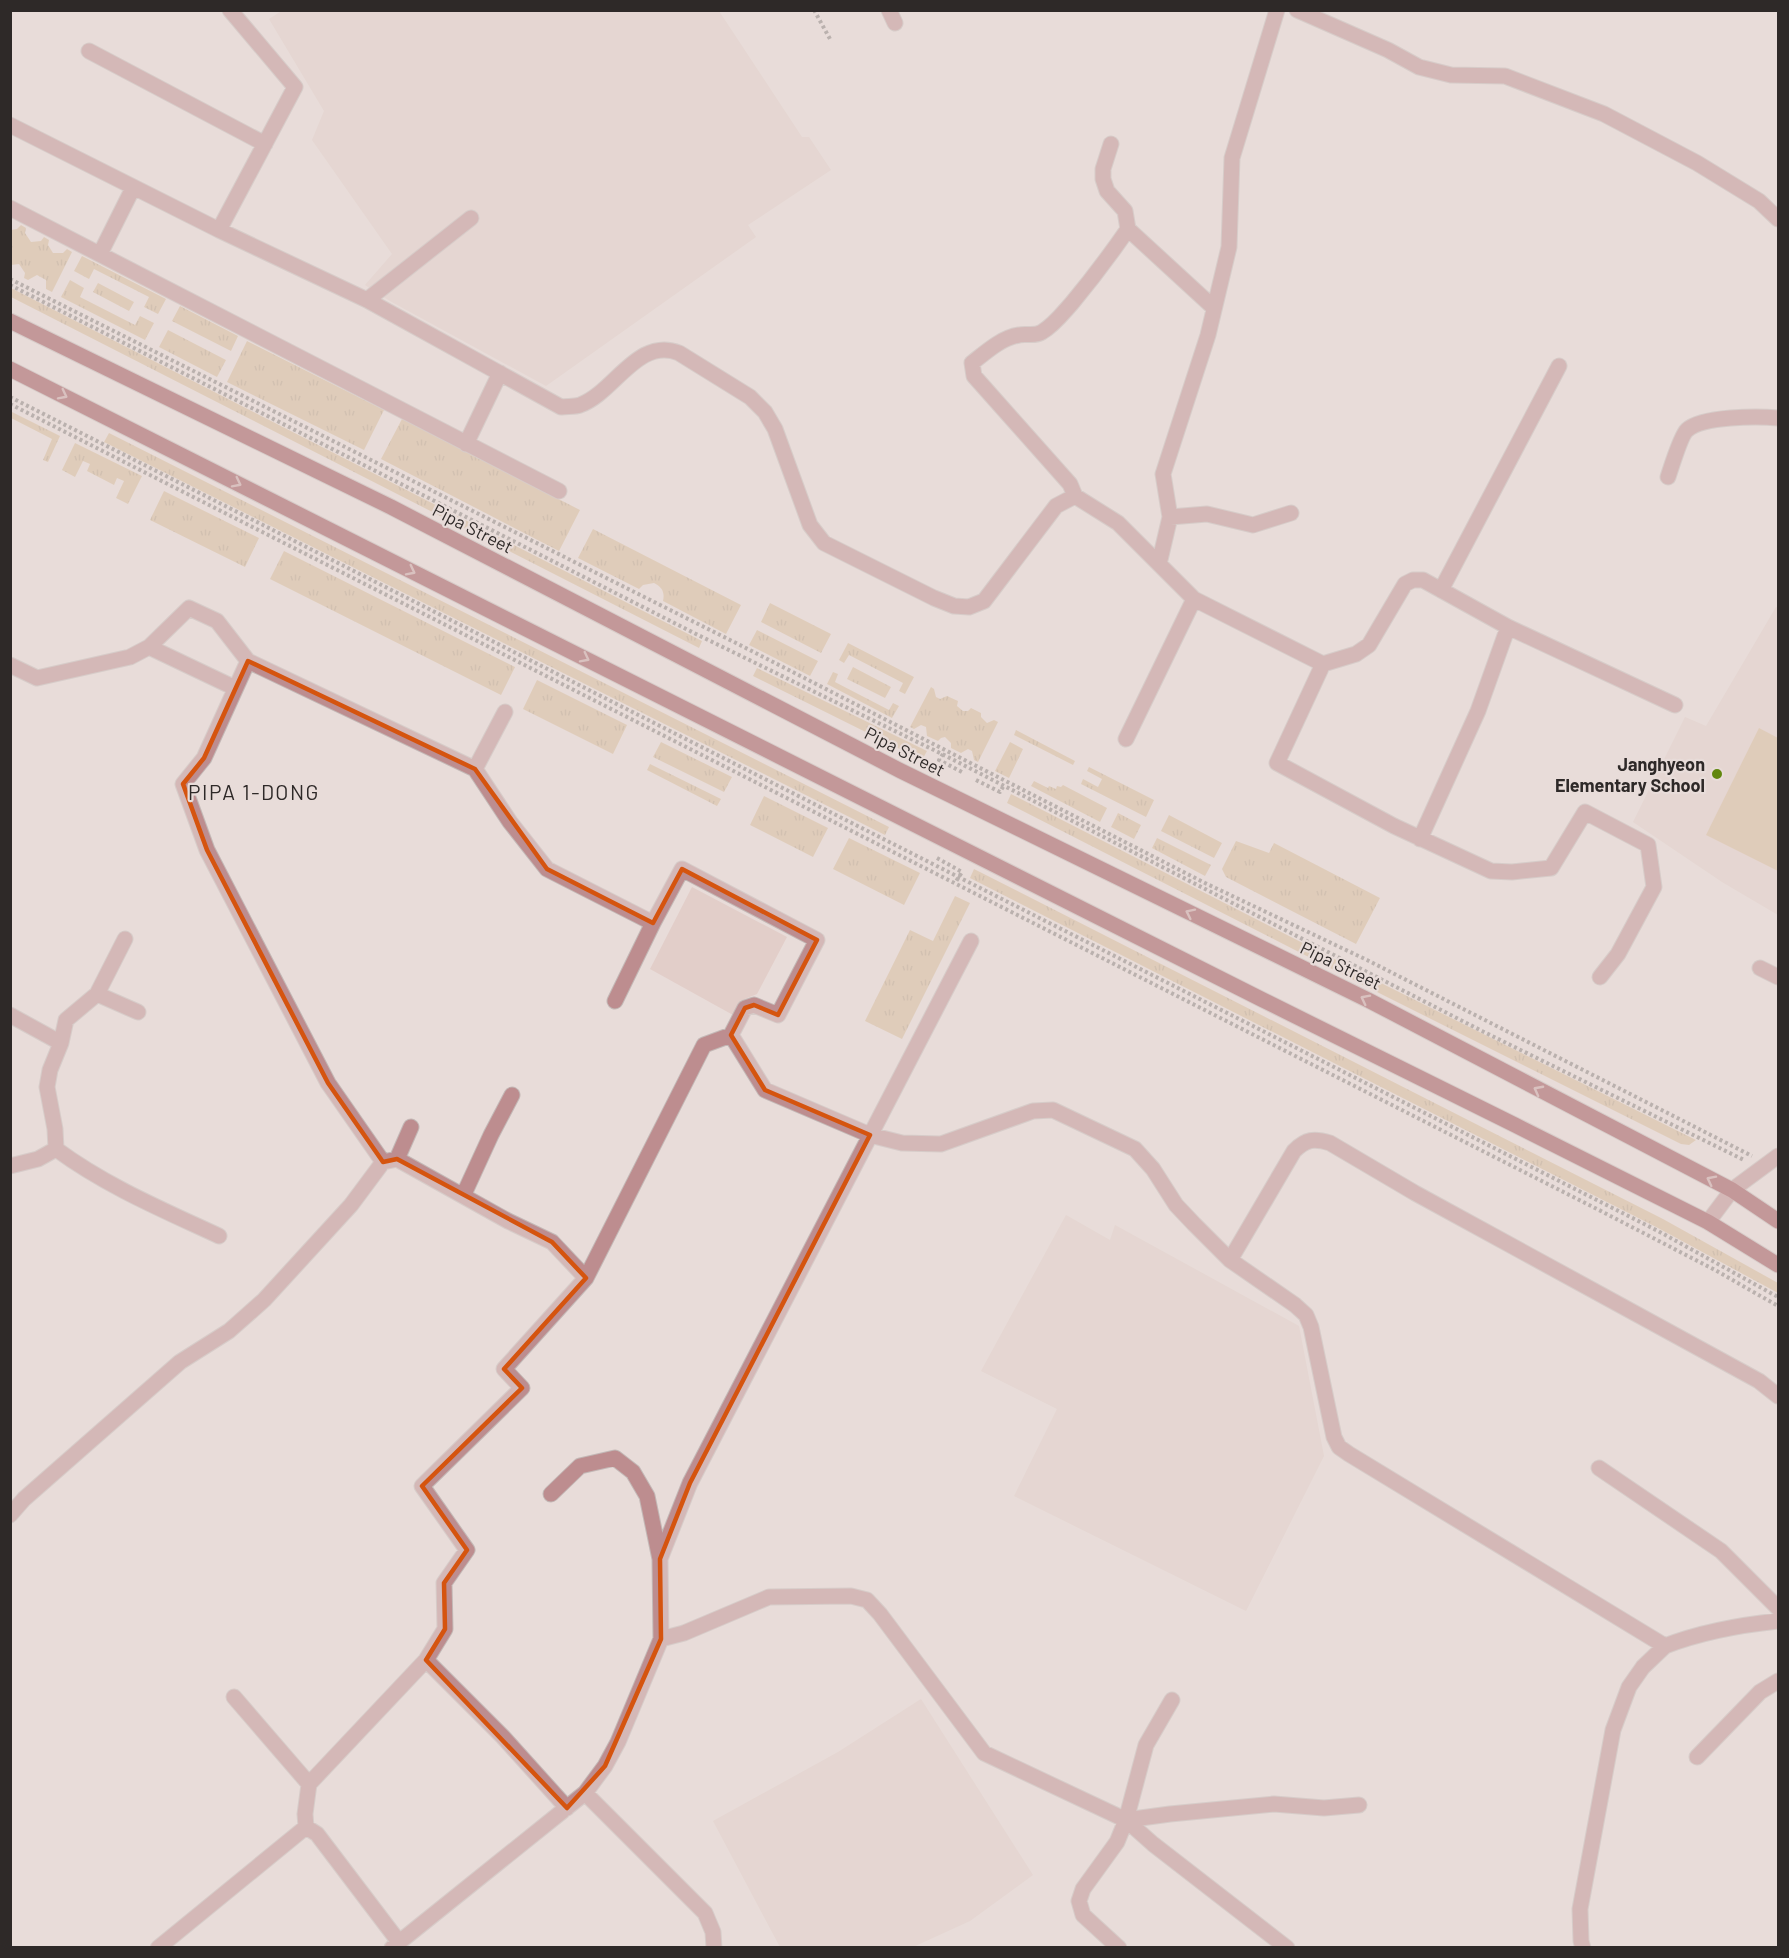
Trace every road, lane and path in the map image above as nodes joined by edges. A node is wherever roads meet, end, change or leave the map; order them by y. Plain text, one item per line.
1 (230, 10) edge
2 (814, 10) edge
3 (1277, 10) edge
4 (1297, 10) edge
5 (830, 39) dead end
6 (89, 51) dead end
7 (10, 125) edge
8 (265, 144) junction
9 (1111, 144) dead end
10 (133, 188) junction
11 (10, 208) edge
12 (471, 218) dead end
13 (1779, 219) edge
14 (1128, 229) junction
15 (219, 230) junction
16 (100, 254) junction
17 (10, 279) edge
18 (10, 285) edge
19 (367, 300) junction
20 (1214, 308) junction
21 (10, 321) edge
22 (1559, 366) dead end
23 (10, 369) edge
24 (500, 373) junction
25 (10, 397) edge
26 (10, 404) edge
27 (1779, 418) edge
28 (466, 444) junction
29 (1668, 477) dead end
30 (558, 491) dead end
31 (1075, 496) junction
32 (1291, 513) dead end
33 (1170, 517) junction
34 (1159, 564) junction
35 (1441, 590) junction
36 (1194, 599) junction
37 (1508, 627) junction
38 (149, 646) junction
39 (248, 661) junction
40 (1323, 664) junction
41 (10, 665) edge
42 (235, 688) junction
43 (1676, 705) dead end
44 (506, 712) dead end
45 (1126, 739) dead end
46 (943, 752) junction
47 (475, 769) junction
48 (962, 772) dead end
49 (976, 780) dead end
50 (1005, 784) junction
51 (898, 837) dead end
52 (1420, 839) junction
53 (894, 844) junction
54 (890, 850) junction
55 (937, 858) dead end
56 (959, 877) junction
57 (956, 883) junction
58 (653, 923) junction
59 (125, 939) dead end
60 (971, 941) dead end
61 (1760, 968) dead end
62 (1600, 977) dead end
63 (1779, 977) edge
64 (97, 994) junction
65 (615, 1001) dead end
66 (138, 1012) dead end
67 (10, 1015) edge
68 (731, 1035) junction
69 (61, 1043) junction
70 (512, 1095) dead end
71 (411, 1127) dead end
72 (870, 1135) junction
73 (56, 1149) junction
74 (390, 1160) junction
75 (1768, 1162) edge
76 (10, 1166) edge
77 (1732, 1191) junction
78 (463, 1196) junction
79 (1779, 1221) edge
80 (1708, 1222) junction
81 (219, 1236) dead end
82 (1230, 1260) junction
83 (1779, 1265) edge
84 (586, 1278) junction
85 (1779, 1297) edge
86 (1779, 1306) edge
87 (1779, 1396) edge
88 (1599, 1468) dead end
89 (551, 1494) dead end
90 (10, 1515) edge
91 (660, 1558) junction
92 (1779, 1608) edge
93 (1779, 1621) edge
94 (661, 1639) junction
95 (1665, 1646) junction
96 (426, 1660) junction
97 (1779, 1681) edge
98 (234, 1697) dead end
99 (1172, 1700) dead end
100 (1697, 1757) dead end
101 (309, 1784) junction
102 (585, 1793) junction
103 (1359, 1805) dead end
104 (567, 1808) junction
105 (1126, 1820) junction
106 (306, 1827) junction
107 (395, 1945) edge
108 (158, 1947) edge
109 (714, 1947) edge
110 (1119, 1947) edge
111 (1287, 1947) edge
112 (1583, 1947) edge

1 - 8 street
2 - 5 path
3 - 20 street
4 - 13 street
6 - 8 street
7 - 10 street
8 - 15 street
9 - 14 street
10 - 15 street
10 - 16 street
11 - 16 street
12 - 19 street
14 - 20 street
14 - 31 street
15 - 19 street
16 - 28 street
17 - 46 path
18 - 46 path
19 - 24 street
20 - 33 street
77 -> 21 main road, Pipa Street
22 - 35 street
23 -> 80 main road
24 - 28 street
24 - 31 street
25 - 53 path
26 - 54 path
27 - 29 street
28 - 30 street
31 - 34 street
32 - 33 street
33 - 34 street
34 - 36 street
35 - 37 street
35 - 40 street
36 - 40 street
36 - 45 street
37 - 43 street
37 - 52 street
38 - 39 street
38 - 41 street
38 - 42 street
39 - 42 street
39 - 47 street
40 - 52 street
42 - 74 street
44 - 47 street
46 - 48 path
46 - 50 path
47 - 58 street
49 - 50 path
50 - 75 path
50 - 75 path
51 - 53 path
52 - 62 street
53 - 54 path
53 - 56 path
54 - 57 path
55 - 56 path
56 - 57 path
56 - 85 path
57 - 86 path
58 - 65 street
58 - 68 street
59 - 64 street
60 - 72 street
61 - 63 street
64 - 66 street
64 - 69 street
67 - 69 street
68 - 72 street
68 - 84 street
69 - 73 street
70 - 78 street
71 - 74 street
72 - 82 street
72 - 91 street
73 - 76 street
73 - 81 street
74 - 78 street
74 - 90 street
75 - 77 street
77 - 79 main road, Pipa Street
77 - 80 street
78 - 84 street
80 - 83 main road
82 - 87 street
82 - 95 street
84 - 96 street
88 - 92 street
89 - 91 street
91 - 94 street
93 - 95 street
94 - 102 street
94 - 105 street
95 - 112 street
96 - 101 street
96 - 104 street
97 - 100 street
98 - 101 street
99 - 105 street
101 - 106 street
102 - 104 street
102 - 109 street
103 - 105 street
104 - 107 street
105 - 110 street
105 - 111 street
106 - 107 street
106 - 108 street

